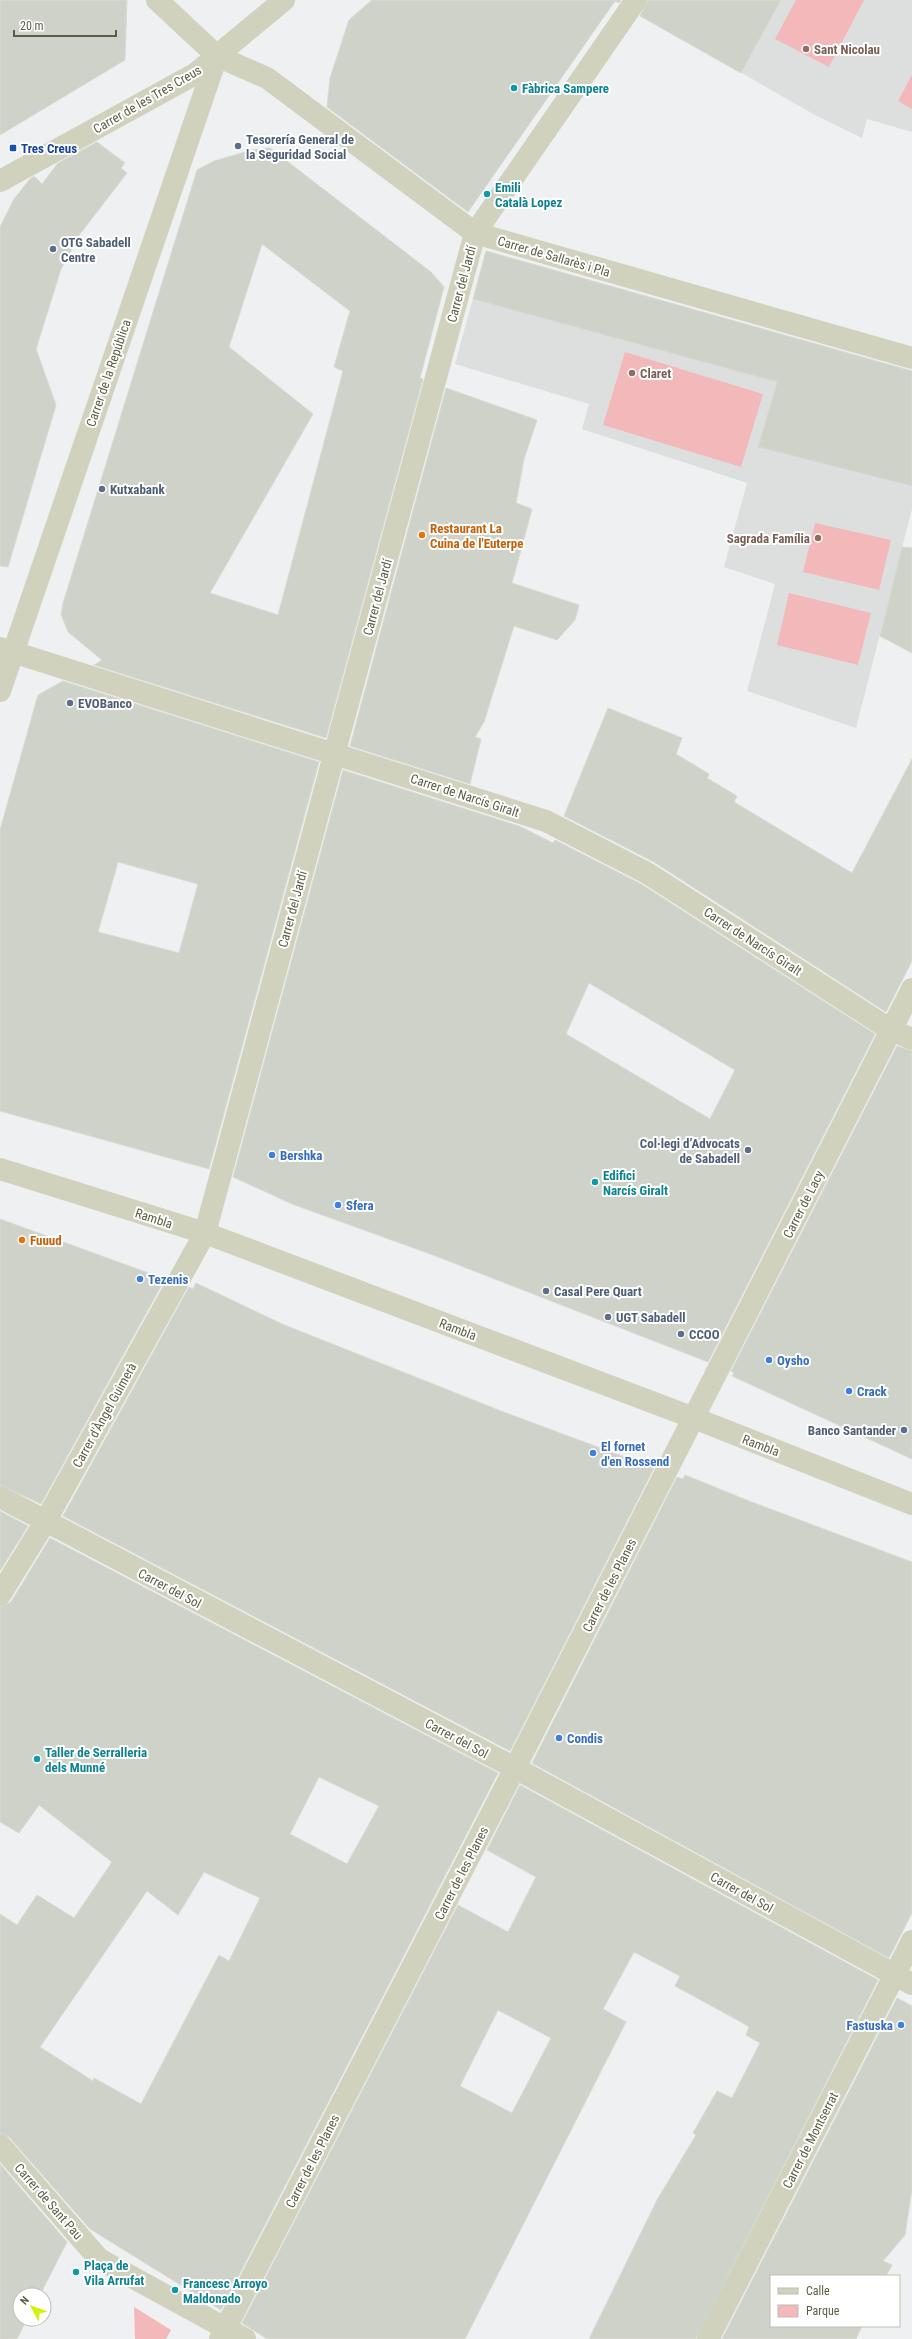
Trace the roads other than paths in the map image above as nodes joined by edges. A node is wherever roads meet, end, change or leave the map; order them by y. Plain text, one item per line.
1 (157, 0) edge
2 (284, 0) edge
3 (636, 0) edge
4 (217, 56) junction
5 (0, 181) edge
6 (474, 233) junction
7 (912, 358) edge
8 (6, 649) edge
9 (0, 691) edge
10 (334, 753) junction
11 (912, 989) edge
12 (891, 1030) junction
13 (912, 1039) edge
14 (0, 1169) edge
15 (204, 1233) junction
16 (694, 1418) junction
17 (0, 1497) edge
18 (912, 1504) edge
19 (45, 1522) junction
20 (0, 1595) edge
21 (515, 1768) junction
22 (912, 1940) edge
23 (903, 1980) edge
24 (0, 2145) edge
25 (223, 2333) edge
26 (245, 2339) edge
27 (708, 2339) edge

1 - 4 street, Carrer de Sallarès i Pla
2 - 4 street, Carrer de les Tres Creus
3 - 6 street, Carrer del Jardí
4 - 5 street, Carrer de les Tres Creus
4 - 6 street, Carrer de Sallarès i Pla
4 - 8 street, Carrer de la República
6 - 7 street, Carrer de Sallarès i Pla
6 - 10 street, Carrer del Jardí
8 - 9 street, Carrer de la República
8 - 10 street, Carrer de Narcís Giralt
10 - 12 street, Carrer de Narcís Giralt
10 - 15 street, Carrer del Jardí
11 - 12 street, Carrer de Lacy
12 - 13 street, Carrer de Narcís Giralt
12 - 16 street, Carrer de Lacy
14 - 15 street, Rambla
15 - 16 street, Rambla
15 - 19 street, Carrer d'Àngel Guimerà
16 - 18 street, Rambla
16 - 21 street, Carrer de les Planes
17 - 19 street, Carrer del Sol
19 - 20 street, Carrer d'Àngel Guimerà
19 - 21 street, Carrer del Sol
21 - 23 street, Carrer del Sol
21 - 25 street, Carrer de les Planes
22 - 23 street, Carrer de Montserrat
23 - 27 street, Carrer de Montserrat
24 - 25 street, Carrer de Sant Pau
25 - 26 street, Carrer de Sant Pau

